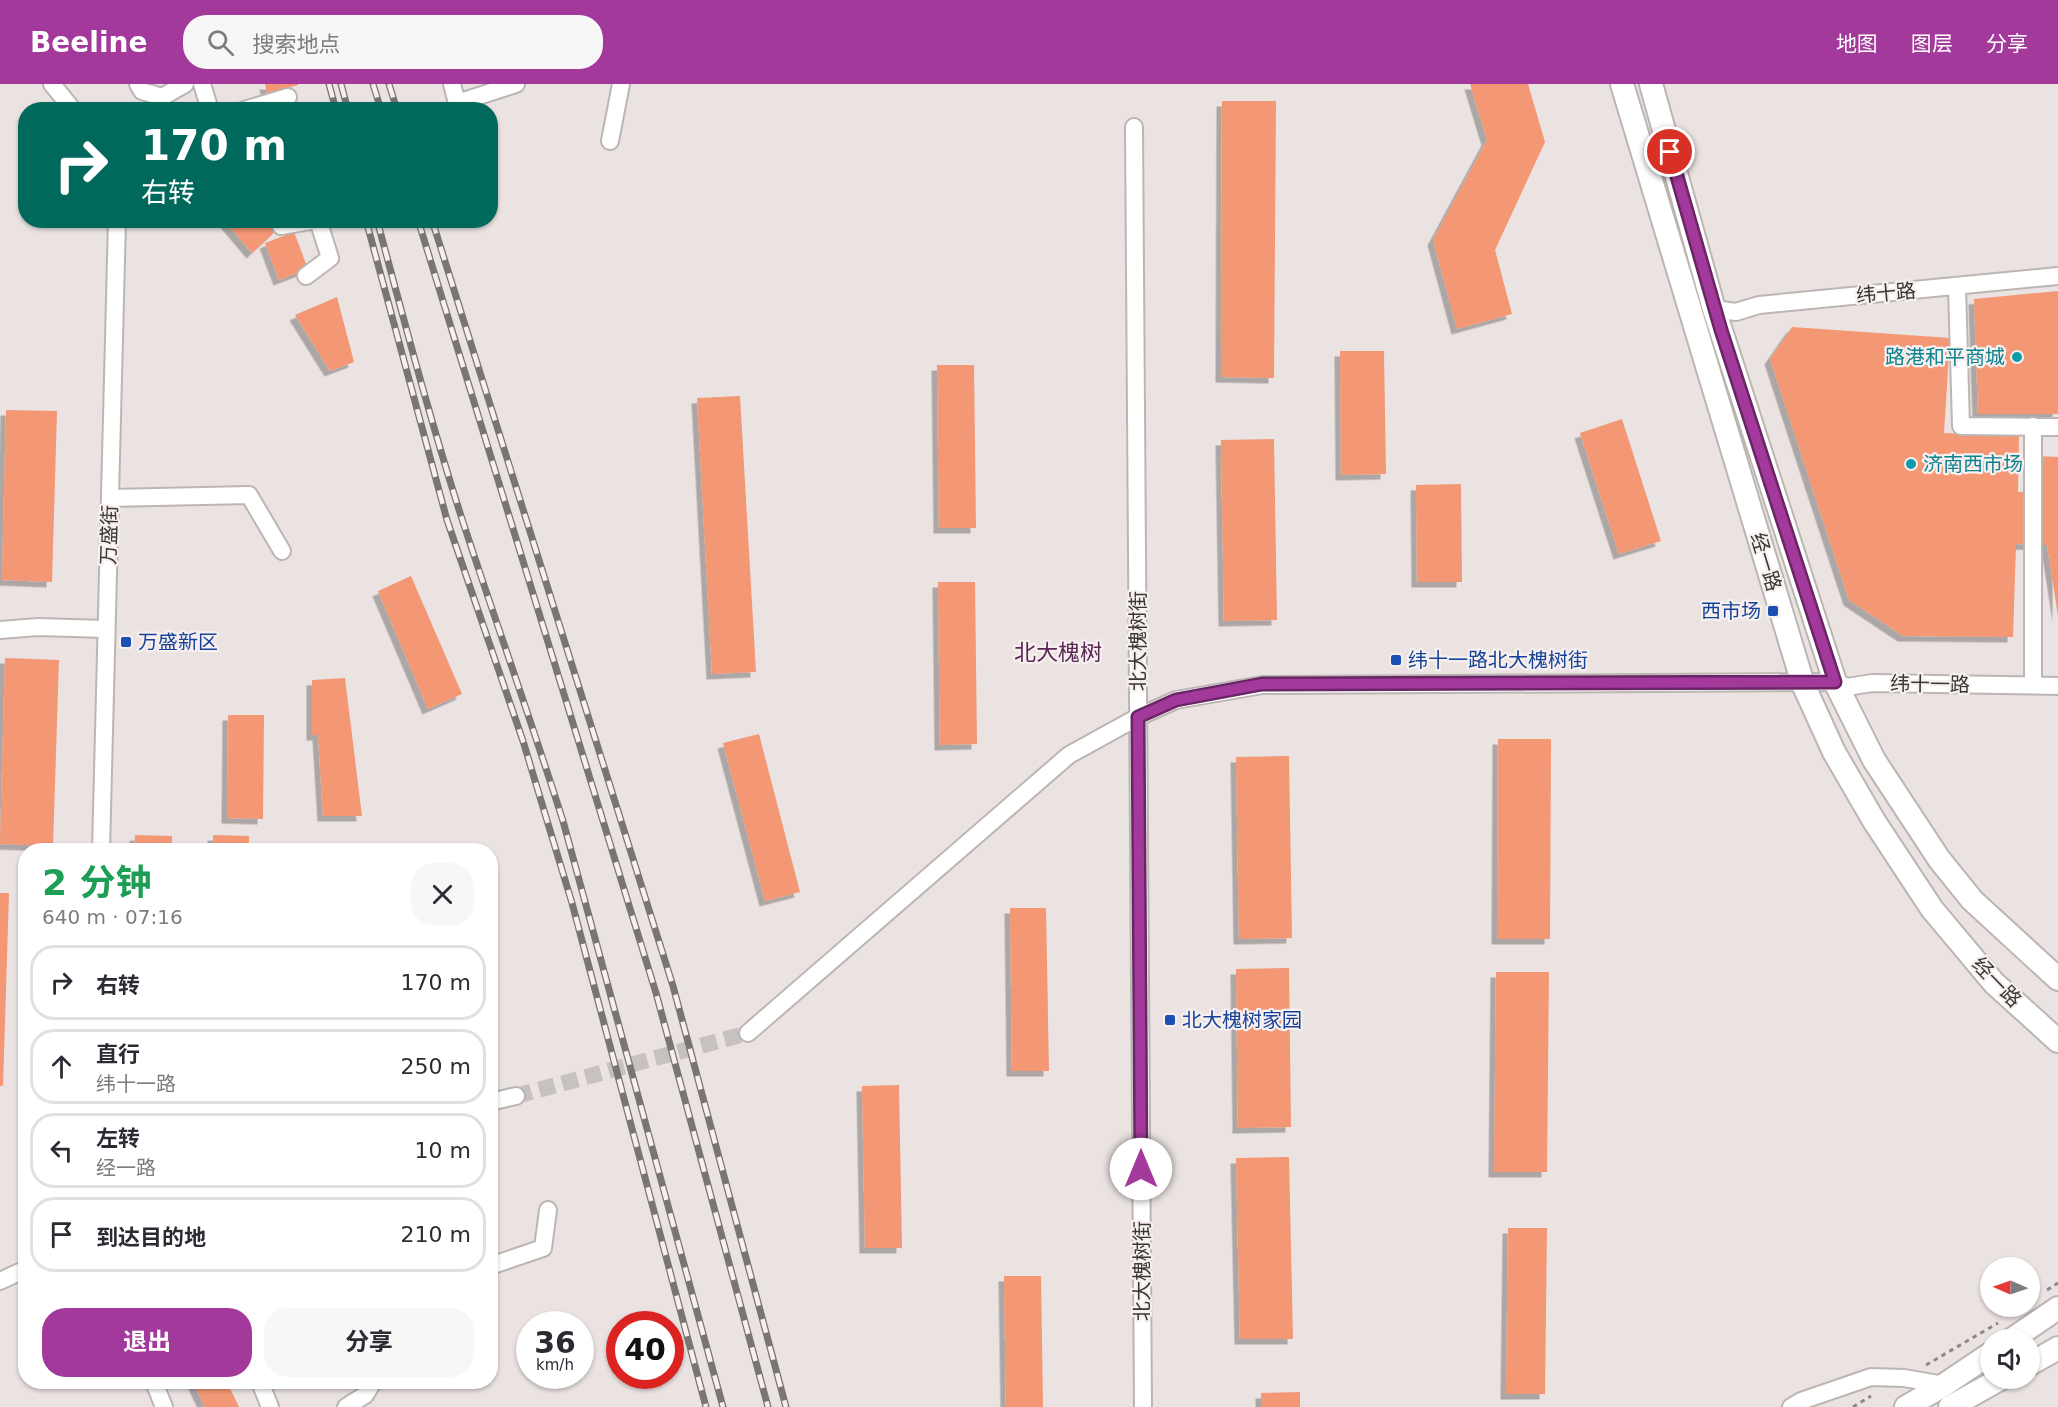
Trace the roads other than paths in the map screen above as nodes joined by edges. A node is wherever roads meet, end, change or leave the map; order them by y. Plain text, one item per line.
1 (52, 84) edge
2 (138, 84) edge
3 (185, 84) edge
4 (202, 84) edge
5 (452, 84) edge
6 (516, 84) edge
7 (621, 84) edge
8 (1622, 84) edge
9 (1651, 84) edge
10 (288, 97) dead end
11 (67, 102) edge
12 (208, 102) edge
13 (271, 102) edge
14 (457, 102) edge
15 (469, 102) edge
16 (1134, 127) dead end
17 (610, 141) dead end
18 (117, 228) edge
19 (320, 228) edge
20 (306, 276) dead end
21 (2058, 276) edge
22 (1957, 286) junction
23 (1714, 309) junction
24 (2033, 426) junction
25 (2058, 427) edge
26 (110, 498) junction
27 (282, 551) dead end
28 (106, 629) junction
29 (0, 630) edge
30 (1835, 682) junction
31 (1803, 684) junction
32 (2033, 685) junction
33 (2058, 686) edge
34 (1138, 717) junction
35 (101, 843) edge
36 (2058, 979) edge
37 (748, 1033) tunnel mouth
38 (2058, 1041) edge
39 (516, 1096) tunnel mouth
40 (498, 1100) edge
41 (548, 1210) dead end
42 (498, 1262) edge
43 (18, 1273) edge
44 (0, 1281) edge
45 (2058, 1308) edge
46 (2008, 1329) edge
47 (2058, 1348) edge
48 (2040, 1358) edge
49 (1980, 1364) edge
50 (1980, 1385) edge
51 (157, 1389) edge
52 (263, 1389) edge
53 (369, 1389) edge
54 (1947, 1396) edge
55 (164, 1407) edge
56 (270, 1407) edge
57 (346, 1407) edge
58 (1143, 1407) edge
59 (1791, 1407) edge
60 (1906, 1407) edge

1 - 11 street
2 - 3 street
4 - 12 street
5 - 14 street
6 - 15 street
7 - 17 street
8 - 31 main road, 经一路
9 - 23 main road, 经一路
10 - 13 street
16 - 34 street, 北大槐树街
18 - 26 street, 万盛街
19 - 20 street
21 - 22 street, 纬十路
22 - 23 street, 纬十路
22 - 24 street
23 - 30 main road, 经一路
24 - 25 street
24 - 32 street
26 - 27 street
26 - 28 street, 万盛街
28 - 29 street
28 - 35 street, 万盛街
30 - 31 street, 纬十一路
30 - 32 street, 纬十一路
30 - 36 main road, 经一路
31 - 34 street, 纬十一路
31 - 38 main road, 经一路
32 - 33 street, 纬十一路
34 - 37 street, 纬十一路
34 - 58 street, 北大槐树街
39 - 40 street
41 - 42 street
43 - 44 street
45 - 46 main road
47 - 48 main road
49 - 54 main road
50 - 54 main road
51 - 55 street
52 - 56 street
53 - 57 street
54 - 59 street
54 - 60 main road

